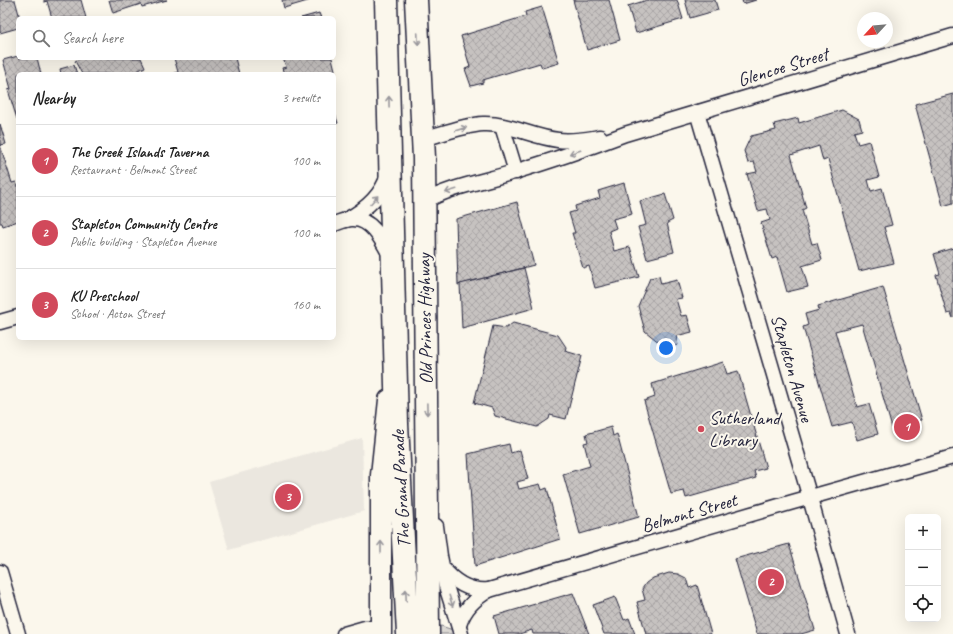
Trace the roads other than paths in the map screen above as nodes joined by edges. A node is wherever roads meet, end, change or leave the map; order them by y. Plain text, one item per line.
1 (386, 0) edge
2 (416, 0) edge
3 (953, 36) edge
4 (697, 112) junction
5 (502, 126) junction
6 (625, 134) junction
7 (423, 139) junction
8 (391, 168) junction
9 (516, 172) junction
10 (424, 202) junction
11 (339, 222) edge
12 (393, 261) junction
13 (16, 318) edge
14 (0, 322) edge
15 (395, 336) junction
16 (953, 457) edge
17 (427, 461) junction
18 (810, 498) junction
19 (442, 568) junction
20 (0, 572) edge
21 (489, 590) junction
22 (460, 630) edge
23 (381, 631) edge
24 (18, 634) edge
25 (344, 634) edge
26 (408, 634) edge
27 (428, 634) edge
28 (848, 634) edge

8 -> 1 main road, Old Princes Highway
2 -> 7 main road, Old Princes Highway
3 - 4 street, Glencoe Street
4 - 6 street, Glencoe Street
4 - 18 street, Stapleton Avenue
5 - 6 street, Glencoe Street
7 -> 5 street, Glencoe Street
5 - 9 street
6 -> 9 street, Glencoe Street
7 - 10 main road, Old Princes Highway
7 - 15 main road
11 -> 8 street
8 - 12 main road, Old Princes Highway
9 -> 10 street, Glencoe Street
10 -> 17 main road, Old Princes Highway
11 - 12 street
12 - 15 main road, Old Princes Highway
13 - 14 street
23 -> 15 street
26 -> 15 main road, The Grand Parade
16 - 18 street, Belmont Street
17 - 19 street, Old Princes Highway
17 - 27 main road, The Grand Parade
18 - 21 street, Belmont Street
18 - 28 street, Stapleton Avenue
19 - 21 street, Belmont Street
19 -> 22 street, Old Princes Highway
20 - 24 street
21 - 22 street
23 - 25 street

